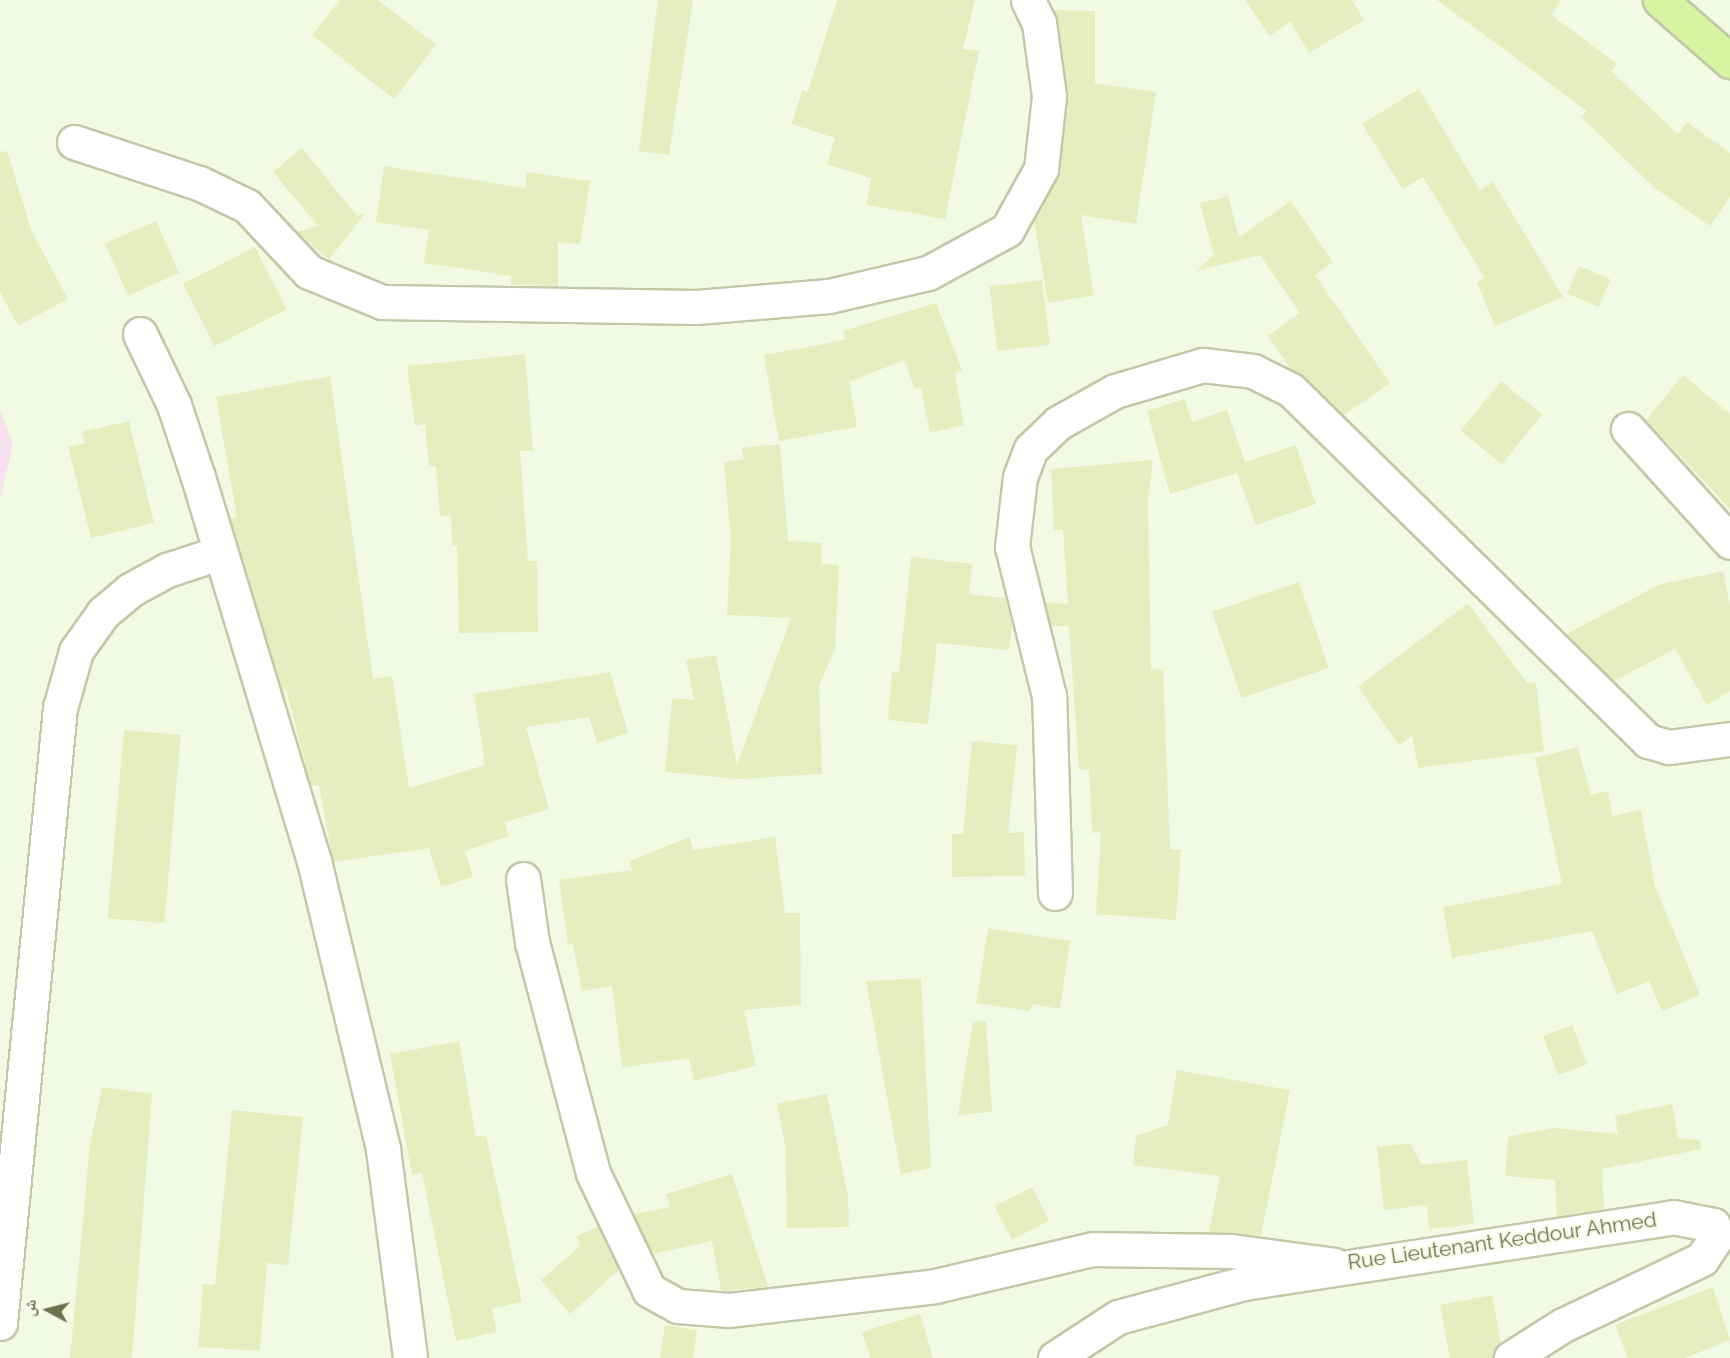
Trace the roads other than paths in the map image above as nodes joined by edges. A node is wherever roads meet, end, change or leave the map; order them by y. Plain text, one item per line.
1 (1028, 0) edge
2 (1660, 0) edge
3 (1730, 61) edge
4 (74, 142) dead end
5 (140, 334) dead end
6 (1628, 429) dead end
7 (1730, 542) edge
8 (219, 553) junction
9 (1730, 739) edge
10 (523, 879) dead end
11 (1056, 893) dead end
12 (1335, 1265) junction
13 (0, 1323) edge
14 (1058, 1357) edge
15 (410, 1358) edge
16 (1511, 1358) edge

1 - 4 street
2 - 3 main road
5 - 8 street
6 - 7 street
8 - 13 street
8 - 15 street
9 - 11 street
10 - 12 street
12 - 14 street, Rue Lieutenant Keddour Ahmed
12 - 16 street, Rue Lieutenant Keddour Ahmed

